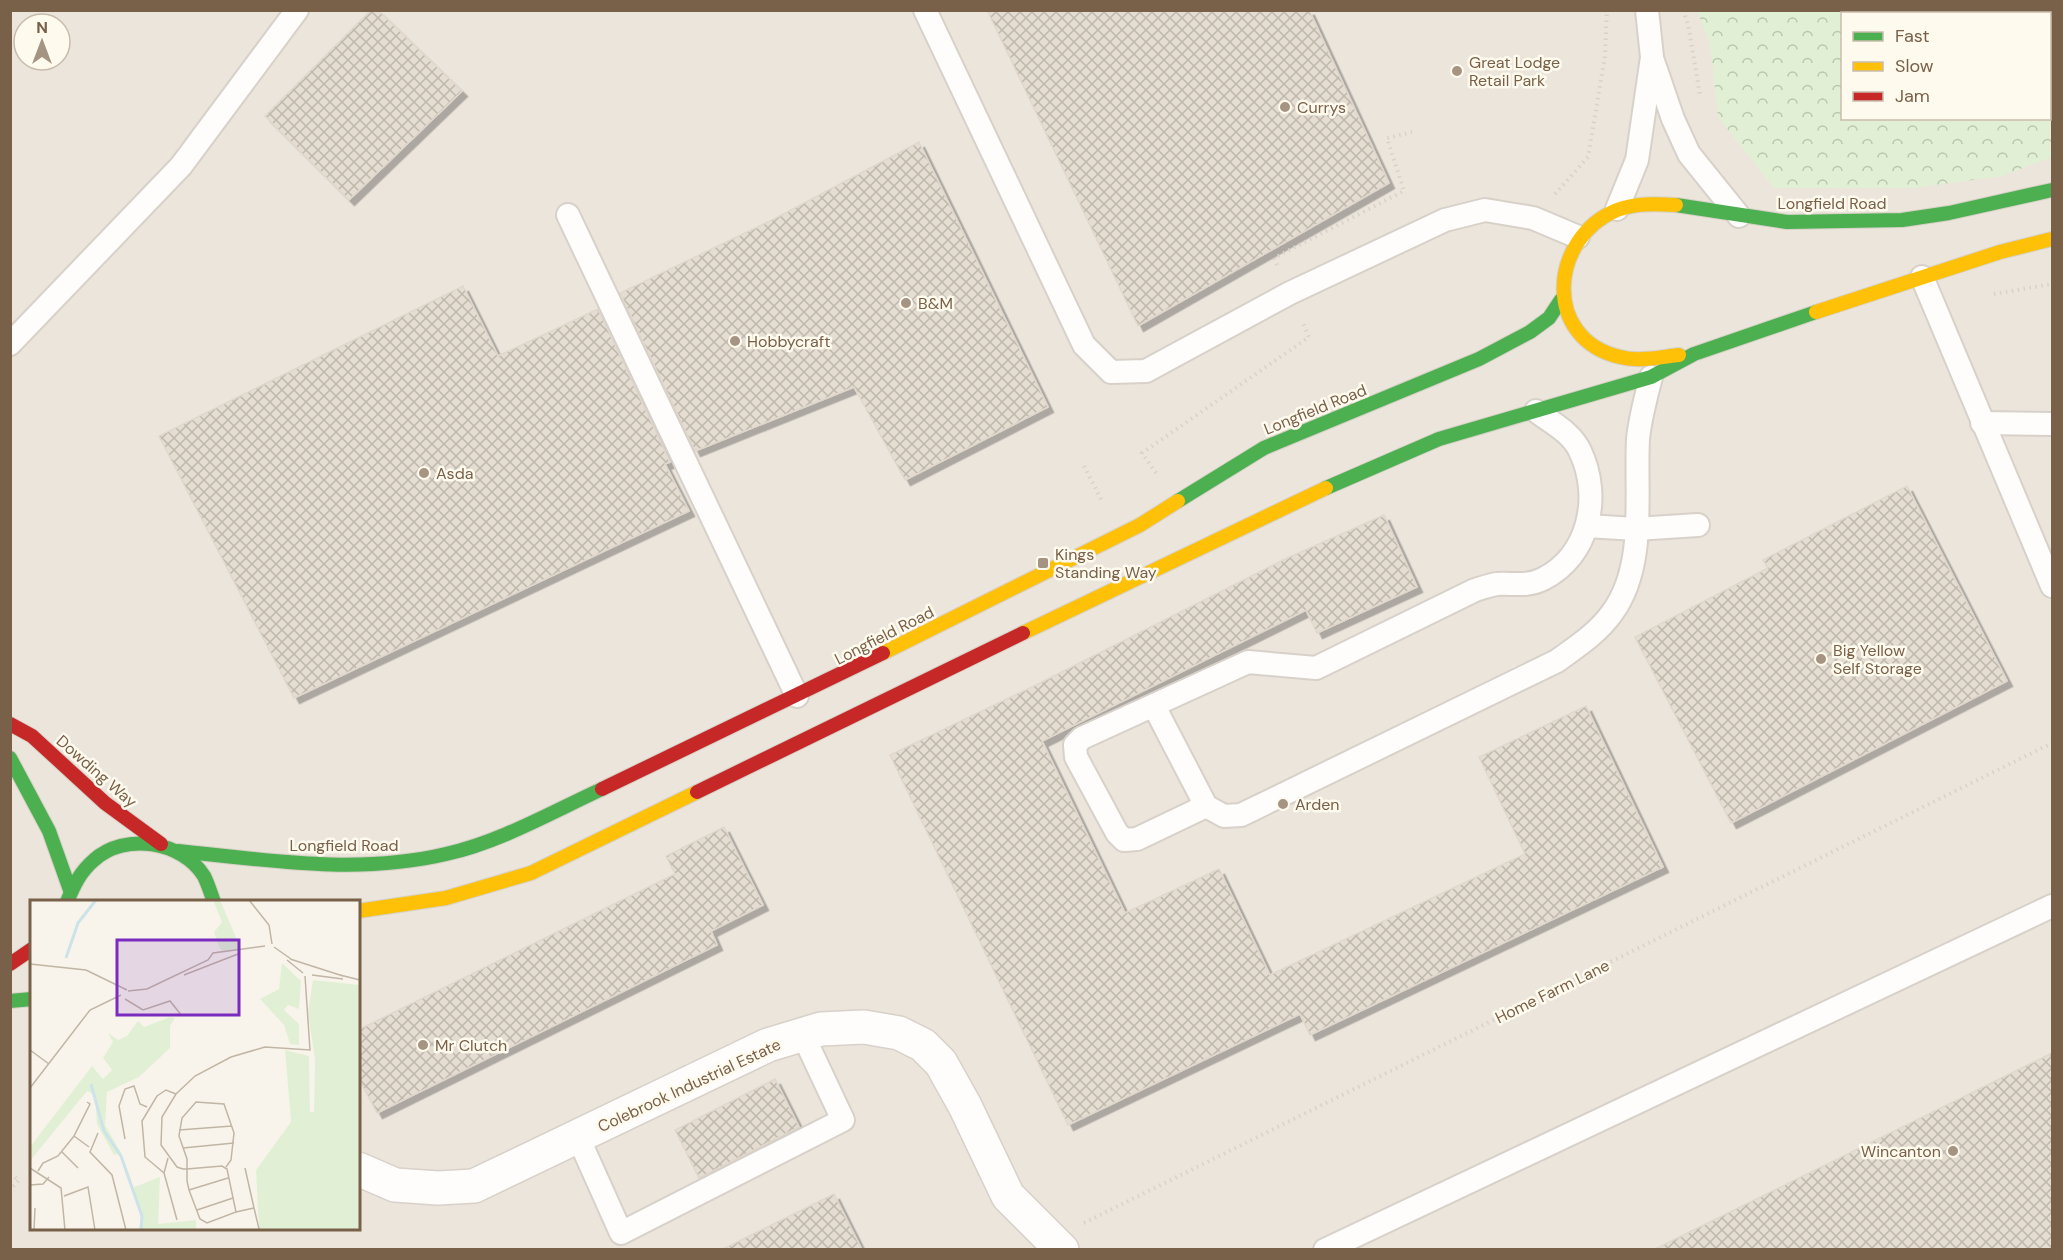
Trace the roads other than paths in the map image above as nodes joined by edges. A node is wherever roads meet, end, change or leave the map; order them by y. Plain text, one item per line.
1 (297, 10) edge
2 (925, 10) edge
3 (1647, 10) edge
4 (1652, 57) junction
5 (2052, 190) edge
6 (1617, 209) junction
7 (568, 215) dead end
8 (1739, 216) junction
9 (1578, 237) junction
10 (2052, 239) edge
11 (1922, 277) junction
12 (1562, 300) junction
13 (10, 344) edge
14 (1694, 354) junction
15 (1651, 377) junction
16 (1536, 411) junction
17 (1982, 423) junction
18 (2052, 424) edge
19 (1698, 525) dead end
20 (1587, 526) junction
21 (1636, 529) junction
22 (2052, 586) edge
23 (797, 696) junction
24 (1154, 706) junction
25 (10, 724) edge
26 (10, 758) edge
27 (1206, 806) junction
28 (161, 844) junction
29 (178, 851) junction
30 (69, 896) edge
31 (214, 900) edge
32 (2052, 906) edge
33 (360, 911) edge
34 (30, 950) edge
35 (10, 964) edge
36 (30, 999) edge
37 (10, 1002) edge
38 (803, 1035) junction
39 (578, 1137) junction
40 (360, 1170) edge
41 (1057, 1244) edge
42 (1324, 1250) edge

1 - 13 lane
2 - 9 lane
3 - 4 lane
4 - 6 lane
4 - 8 lane
5 - 8 street, Longfield Road
6 - 8 street, Longfield Road
6 - 9 street, Longfield Road
7 - 23 lane
9 - 12 street, Longfield Road
10 - 11 street
11 - 14 street
11 - 17 lane
12 - 14 street
12 - 23 street, Longfield Road
14 - 15 street
15 - 16 street
15 - 21 lane
16 - 20 lane
16 - 33 street
17 - 18 lane
17 - 22 lane
19 - 21 lane
20 - 21 lane
20 - 24 lane
21 - 27 lane
23 - 29 street, Longfield Road
24 - 27 lane
24 - 27 lane
25 - 28 street, Dowding Way
26 - 30 street
28 - 29 street
28 - 30 street
29 - 31 street
32 - 42 lane
34 - 35 street
36 - 37 street
38 - 39 street, Colebrook Industrial Estate
38 - 39 lane
38 - 41 street, Colebrook Industrial Estate
39 - 40 street, Colebrook Industrial Estate

